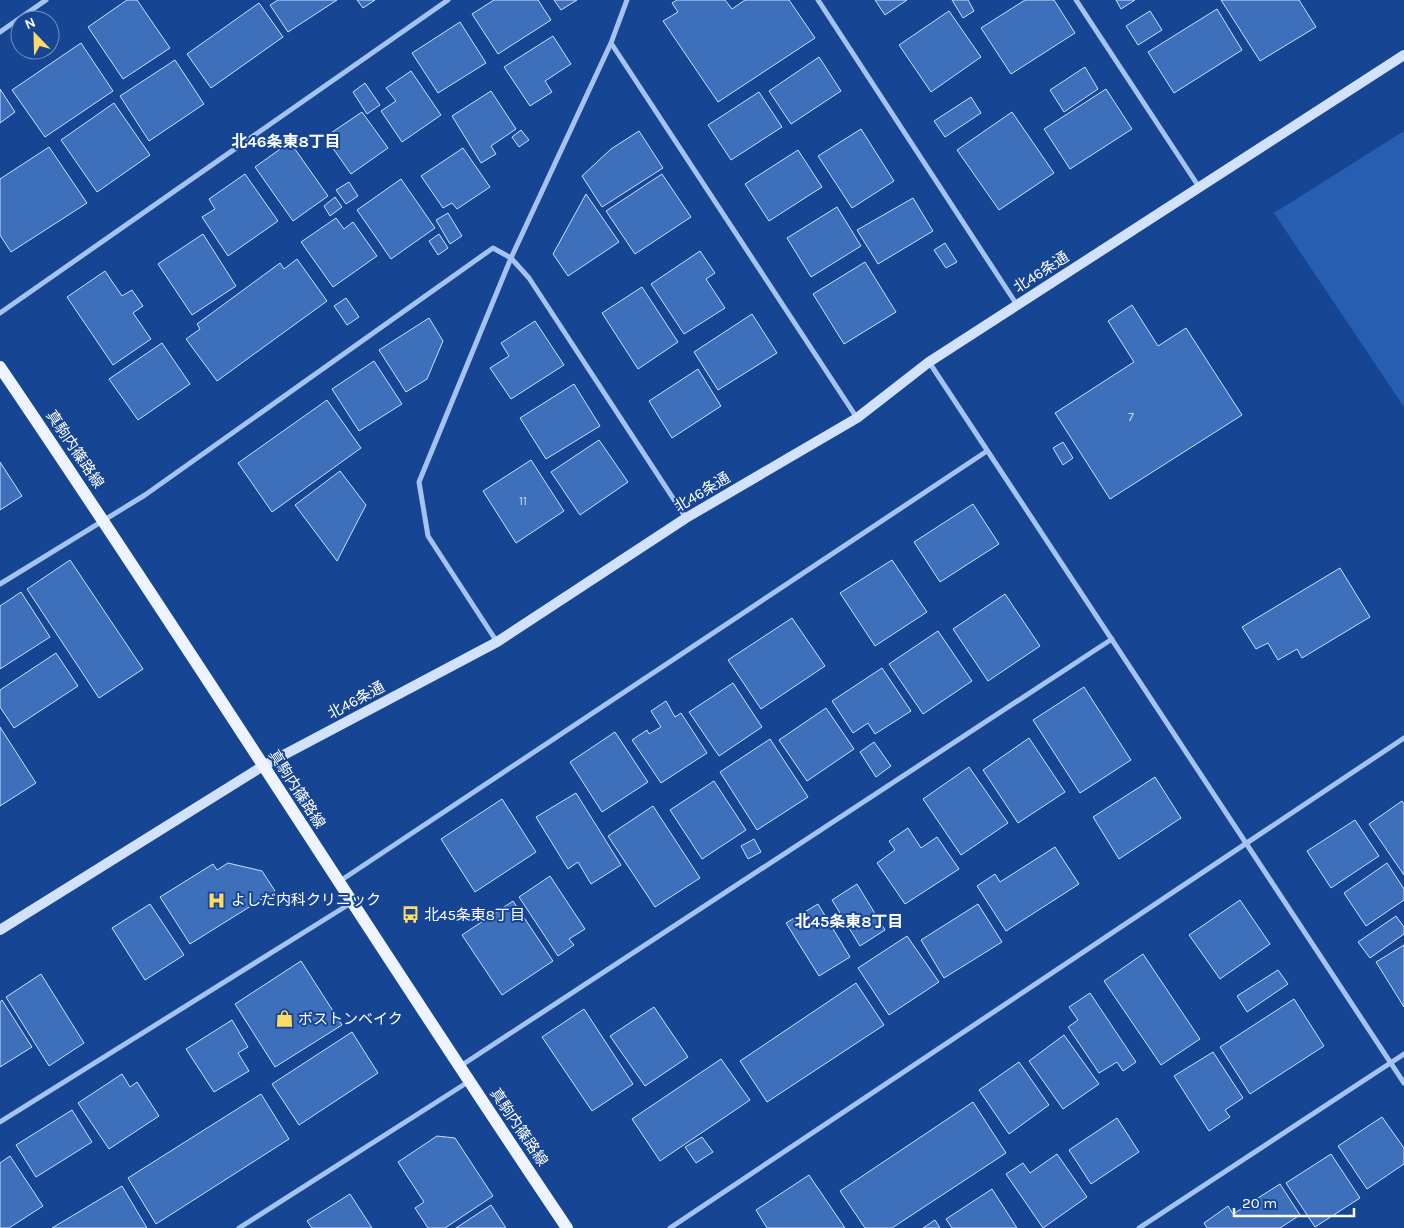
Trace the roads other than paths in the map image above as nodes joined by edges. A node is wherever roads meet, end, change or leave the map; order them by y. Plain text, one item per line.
1 (46, 0) edge
2 (448, 0) edge
3 (627, 0) edge
4 (818, 0) edge
5 (1076, 0) edge
6 (0, 32) edge
7 (611, 43) junction
8 (1404, 55) edge
9 (1199, 187) junction
10 (511, 258) junction
11 (1016, 305) junction
12 (0, 313) edge
13 (929, 362) junction
14 (0, 367) edge
15 (856, 418) junction
16 (987, 451) junction
17 (686, 518) junction
18 (104, 520) junction
19 (0, 584) edge
20 (1112, 639) junction
21 (497, 642) junction
22 (1404, 738) edge
23 (263, 766) junction
24 (1246, 843) junction
25 (338, 883) junction
26 (351, 903) junction
27 (0, 930) edge
28 (1404, 1054) edge
29 (1391, 1063) junction
30 (459, 1067) junction
31 (468, 1082) junction
32 (1404, 1083) edge
33 (0, 1122) edge
34 (239, 1228) edge
35 (567, 1228) edge
36 (670, 1228) edge
37 (1139, 1228) edge

1 - 6 street
2 - 12 street
3 - 7 street
4 - 11 street
5 - 9 street
7 - 10 street
7 - 15 street
8 - 9 street, 北46条通
9 - 11 street, 北46条通
10 - 17 street
10 - 18 street
10 - 21 street
11 - 13 street, 北46条通
13 - 15 street, 北46条通
13 - 16 street
14 - 18 main road, 真駒内篠路線
15 - 17 street, 北46条通
16 - 20 street
16 - 25 street
17 - 21 street, 北46条通
18 - 19 street
18 - 23 main road, 真駒内篠路線
20 - 24 street
20 - 30 street
21 - 23 street, 北46条通
22 - 24 street
23 - 25 main road, 真駒内篠路線
23 - 27 street, 北46条通
24 - 29 street
24 - 36 street
25 - 26 main road, 真駒内篠路線
26 - 30 main road, 真駒内篠路線
26 - 33 street
28 - 29 street
29 - 32 street
29 - 37 street
30 - 31 main road, 真駒内篠路線
31 - 34 street
31 - 35 main road, 真駒内篠路線

